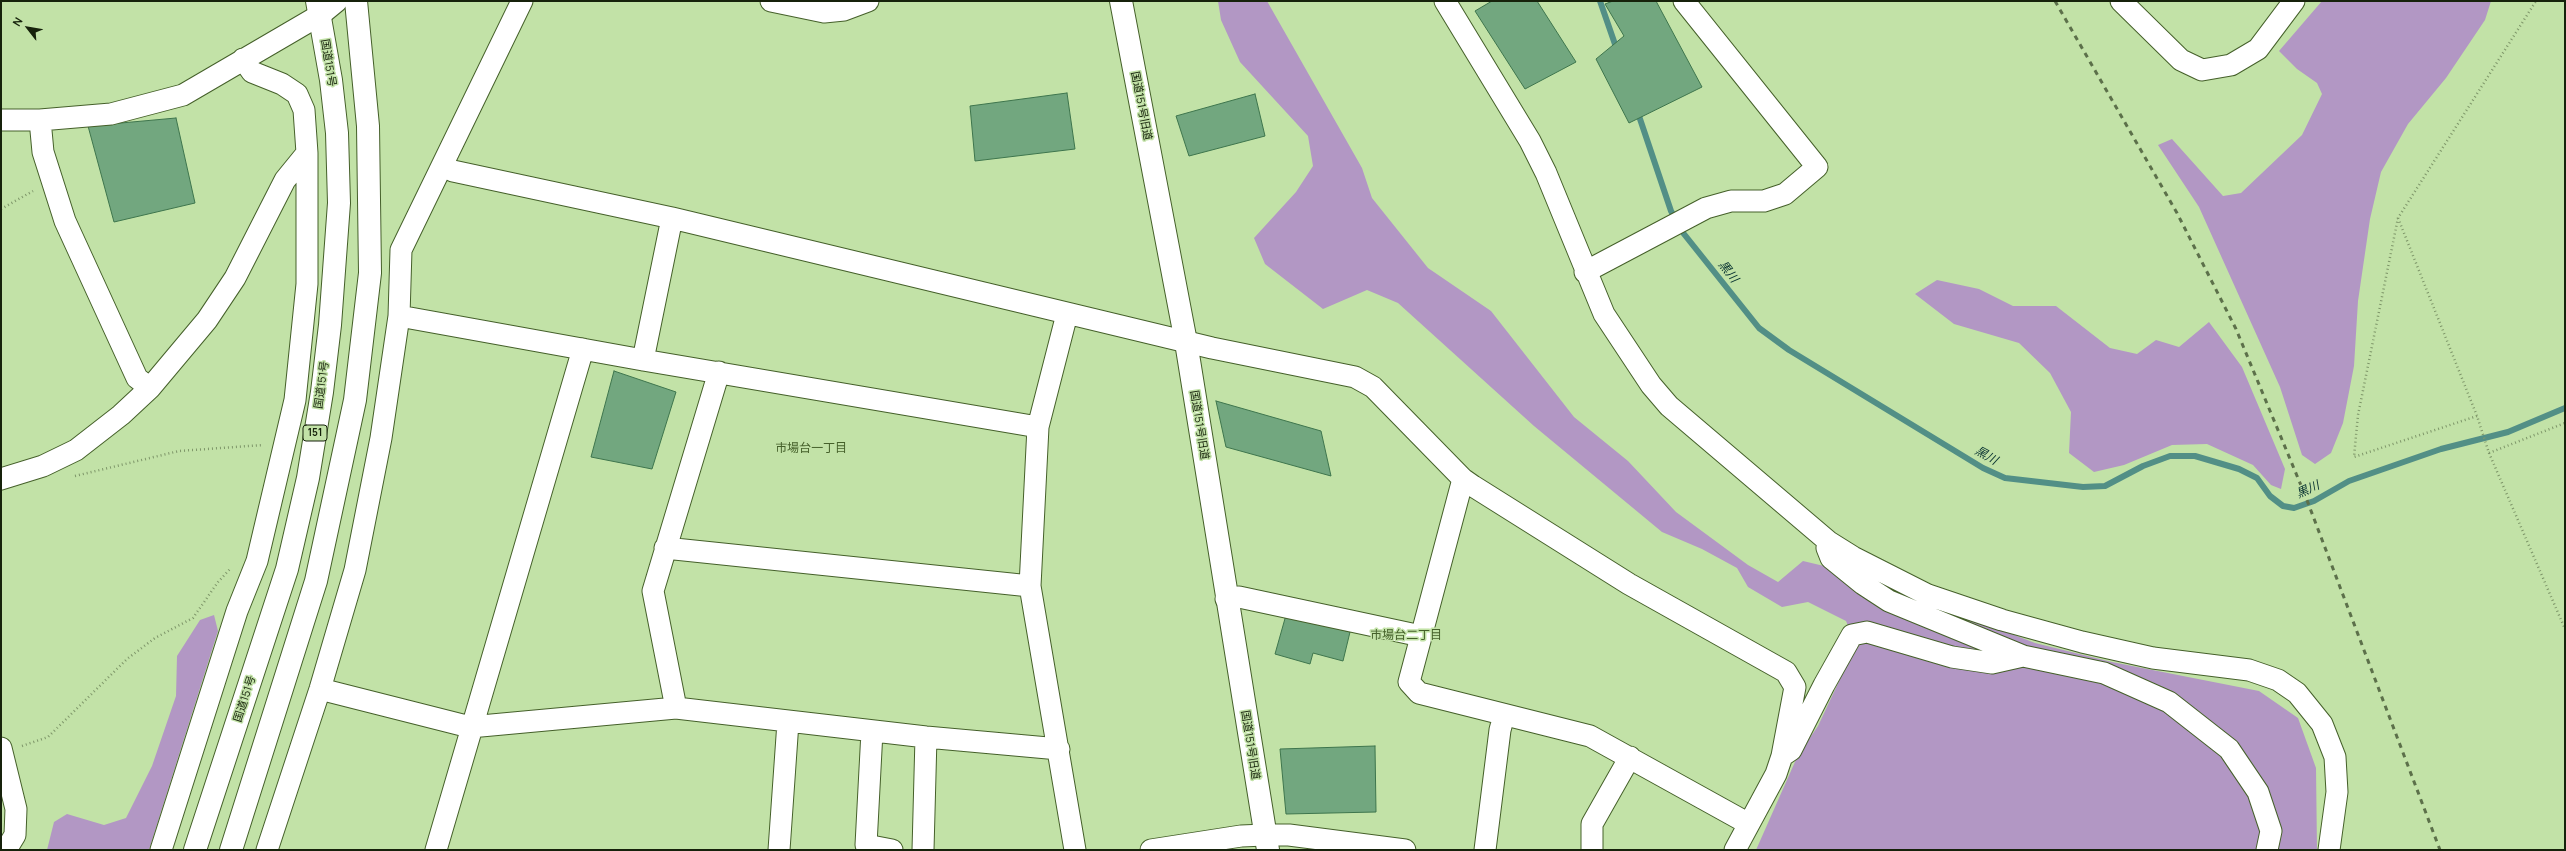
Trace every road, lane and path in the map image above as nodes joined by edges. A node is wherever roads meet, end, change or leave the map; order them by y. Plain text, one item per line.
1 (337, 1) edge
2 (356, 1) edge
3 (522, 1) edge
4 (771, 1) edge
5 (868, 1) edge
6 (1121, 1) edge
7 (1445, 1) edge
8 (1684, 1) edge
9 (2120, 1) edge
10 (2294, 1) edge
11 (2536, 1) edge
12 (319, 8) edge
13 (243, 59) junction
14 (1, 120) edge
15 (40, 120) junction
16 (307, 153) junction
17 (442, 166) junction
18 (35, 190) dead end
19 (1, 209) edge
20 (672, 218) junction
21 (2398, 218) junction
22 (1585, 272) junction
23 (1067, 314) junction
24 (399, 316) junction
25 (1186, 342) junction
26 (583, 349) junction
27 (643, 360) junction
28 (719, 372) junction
29 (150, 388) junction
30 (2477, 416) junction
31 (2565, 422) edge
32 (1038, 427) junction
33 (284, 450) junction
34 (2489, 452) junction
35 (72, 476) dead end
36 (1, 479) edge
37 (1463, 479) junction
38 (1829, 542) junction
39 (664, 548) junction
40 (258, 557) junction
41 (1030, 586) junction
42 (1226, 599) junction
43 (2565, 629) edge
44 (1421, 636) junction
45 (2023, 656) junction
46 (320, 688) junction
47 (676, 708) junction
48 (1504, 715) junction
49 (788, 722) junction
50 (470, 728) junction
51 (872, 731) junction
52 (926, 737) junction
53 (1060, 749) junction
54 (1782, 756) junction
55 (2, 757) edge
56 (1630, 757) junction
57 (1750, 824) junction
58 (1266, 842) edge
59 (6, 850) edge
60 (161, 850) edge
61 (195, 850) edge
62 (231, 850) edge
63 (267, 850) edge
64 (436, 850) edge
65 (779, 850) edge
66 (892, 850) edge
67 (923, 850) edge
68 (1075, 850) edge
69 (1151, 850) edge
70 (1405, 850) edge
71 (1485, 850) edge
72 (1592, 850) edge
73 (1735, 850) edge
74 (2267, 850) edge
75 (2330, 850) edge

1 - 12 street
2 - 62 main road
3 - 17 street
4 - 5 street
6 - 25 main road, 国道151号旧道
7 - 22 street
8 - 22 street
9 - 10 street
11 - 21 path
12 - 13 street
12 - 61 main road, 国道151号 / 151
13 - 15 street
13 - 16 street
14 - 15 street
15 - 29 street
16 - 29 street
16 - 33 street
17 - 20 street
17 - 24 street
18 - 19 path
20 - 23 street
20 - 27 street
21 - 30 path
21 - 30 path
22 - 38 street
23 - 25 street
23 - 32 street
24 - 26 street
24 - 46 street
25 - 37 street
25 - 42 main road, 国道151号旧道
26 - 27 street
26 - 50 street
27 - 28 street
28 - 32 street
28 - 39 street
29 - 36 street
30 - 34 path
31 - 34 path
32 - 41 street
33 - 35 path
33 - 40 street
34 - 43 path
37 - 44 street
37 - 54 street
38 - 45 street
38 - 75 street
39 - 41 street
39 - 47 street
40 - 55 path
40 - 60 street
41 - 53 street
42 - 44 street
42 - 58 main road, 国道151号旧道
44 - 48 street
45 - 54 street
45 - 74 street
46 - 50 street
46 - 63 street
47 - 49 street
47 - 50 street
48 - 56 street
48 - 71 street
49 - 51 street
49 - 65 street
50 - 64 street
51 - 52 street
51 - 66 street
52 - 53 street
52 - 67 street
53 - 68 street
54 - 57 street
55 - 59 street
56 - 57 street
56 - 72 street
57 - 73 street
58 - 69 street
58 - 70 street

